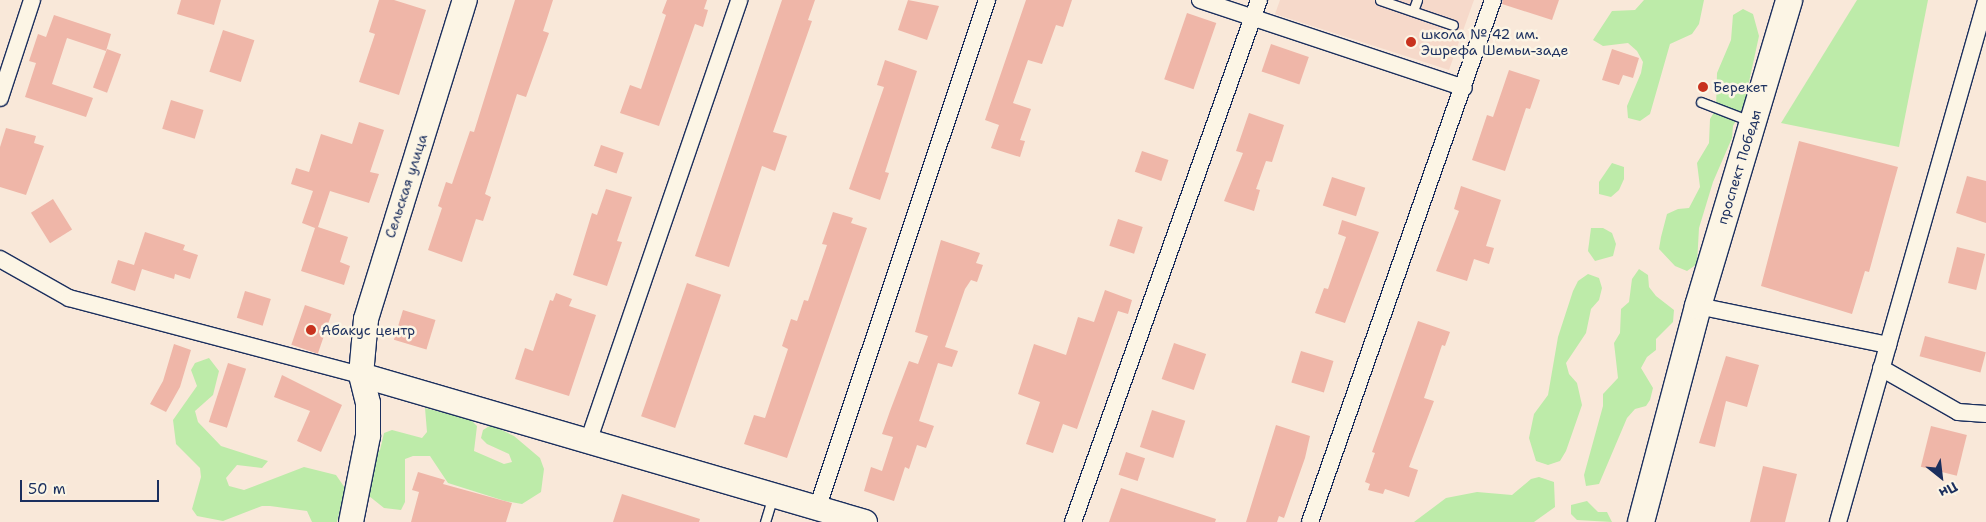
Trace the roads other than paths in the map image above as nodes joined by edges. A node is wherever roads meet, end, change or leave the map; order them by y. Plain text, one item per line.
1 (32, 0) edge
2 (465, 0) edge
3 (739, 0) edge
4 (987, 0) edge
5 (1200, 0) edge
6 (1259, 0) edge
7 (1380, 0) edge
8 (1417, 0) edge
9 (1493, 0) edge
10 (1789, 0) edge
11 (1986, 0) edge
12 (1413, 11) junction
13 (1253, 17) junction
14 (1453, 25) dead end
15 (1464, 88) junction
16 (0, 98) edge
17 (1701, 102) dead end
18 (1753, 122) junction
19 (0, 259) edge
20 (1698, 306) junction
21 (1888, 345) junction
22 (1881, 368) junction
23 (361, 375) junction
24 (1986, 414) edge
25 (588, 442) junction
26 (773, 496) junction
27 (817, 509) junction
28 (351, 522) edge
29 (765, 522) edge
30 (864, 522) edge
31 (1073, 522) edge
32 (1310, 522) edge
33 (1641, 522) edge
34 (1838, 522) edge

1 - 16 street
2 - 23 main road, Сельская улица
3 - 25 street
4 - 27 street
5 - 13 street
6 - 13 street
7 - 12 lane
8 - 12 lane
9 - 15 street
10 - 18 main road, проспект Победы
11 - 21 street
12 - 14 lane
13 - 15 street
13 - 31 street
15 - 32 street
17 - 18 lane
18 - 20 main road, проспект Победы
19 - 23 street
20 - 21 street
20 - 33 main road, проспект Победы
21 - 22 street
22 - 24 street
22 - 34 street
23 - 25 main road
23 - 28 main road, Сельская улица
25 - 26 main road
26 - 27 main road
26 - 29 lane
27 - 30 main road

